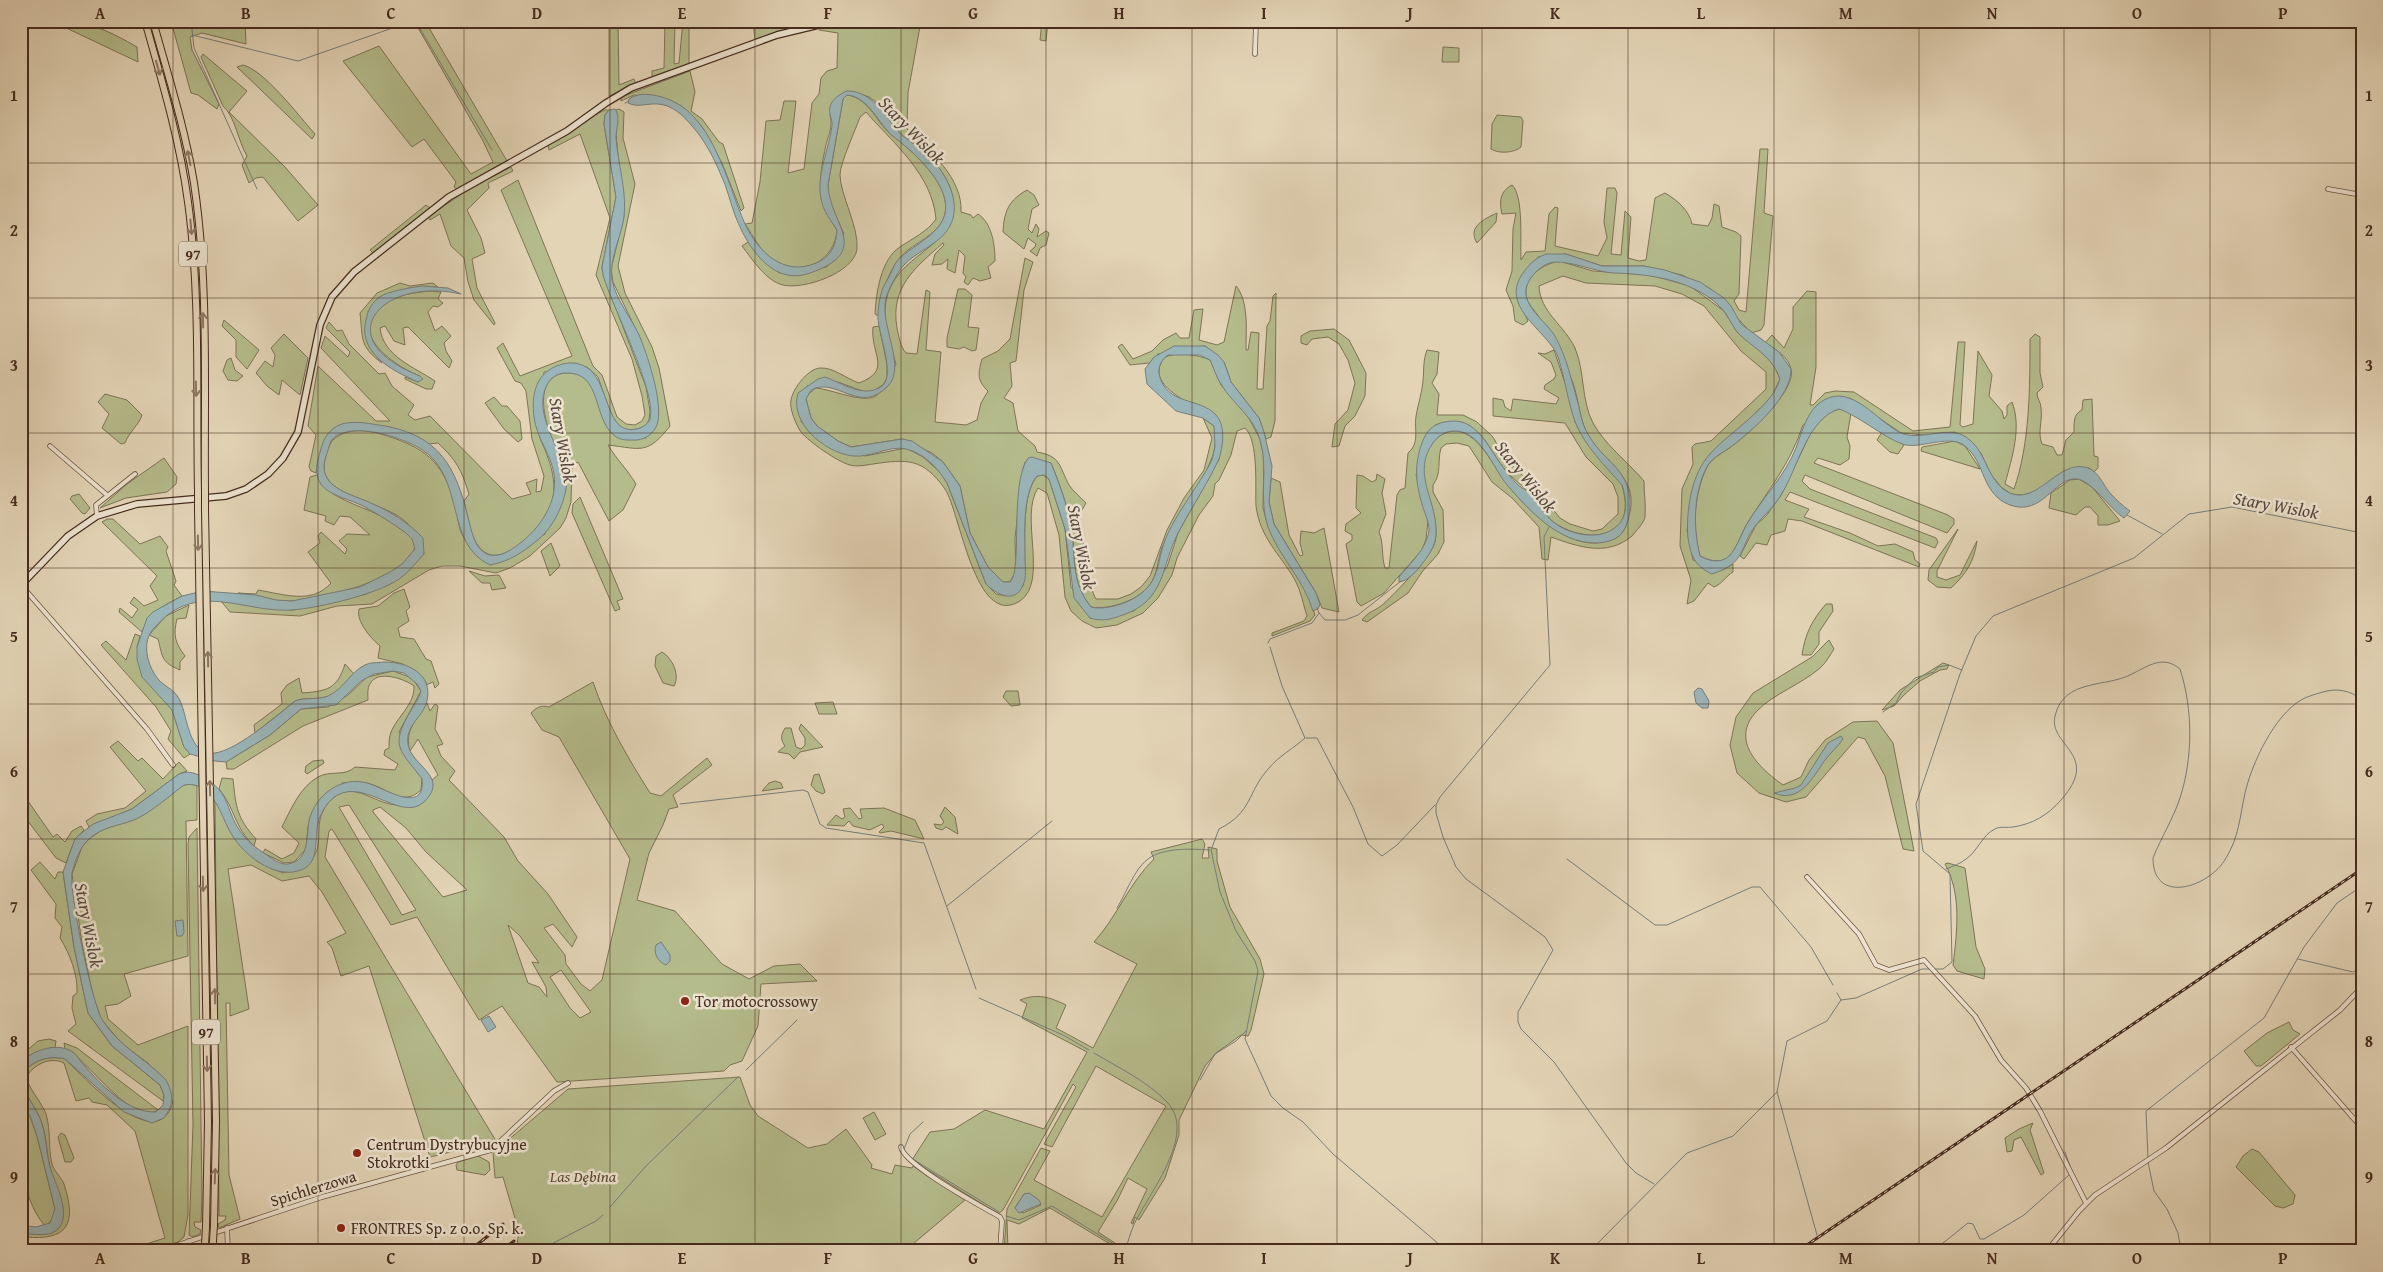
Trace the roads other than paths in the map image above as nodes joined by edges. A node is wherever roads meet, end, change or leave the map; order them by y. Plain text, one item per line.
1 (145, 21) edge
2 (152, 21) edge
3 (835, 21) edge
4 (1256, 21) edge
5 (1254, 54) dead end
6 (2328, 189) dead end
7 (2362, 195) edge
8 (50, 446) dead end
9 (136, 474) dead end
10 (107, 496) junction
11 (97, 516) junction
12 (21, 570) edge
13 (28, 578) junction
14 (21, 585) edge
15 (173, 765) dead end
16 (1807, 877) dead end
17 (2362, 987) edge
18 (2292, 1047) junction
19 (568, 1083) dead end
20 (2362, 1128) edge
21 (901, 1148) dead end
22 (2086, 1203) junction
23 (228, 1228) junction
24 (188, 1241) junction
25 (205, 1247) edge
26 (160, 1251) edge
27 (188, 1251) edge
28 (212, 1251) edge
29 (228, 1251) edge
30 (1000, 1251) edge
31 (2047, 1251) edge

1 -> 25 main road, 97, bridge
28 -> 2 main road, 97, bridge
3 - 11 street
4 - 5 street
6 - 7 street
8 - 10 street
9 - 10 street
10 - 11 street
11 - 13 street
12 - 13 street
13 - 14 street
14 - 15 street
16 - 22 street
17 - 18 street
18 - 20 street
18 - 22 street
19 - 23 street, Spichlerzowa
21 - 30 street
22 - 31 street
23 - 24 street, Spichlerzowa
23 - 29 street
24 - 26 street, Spichlerzowa
24 - 27 street

